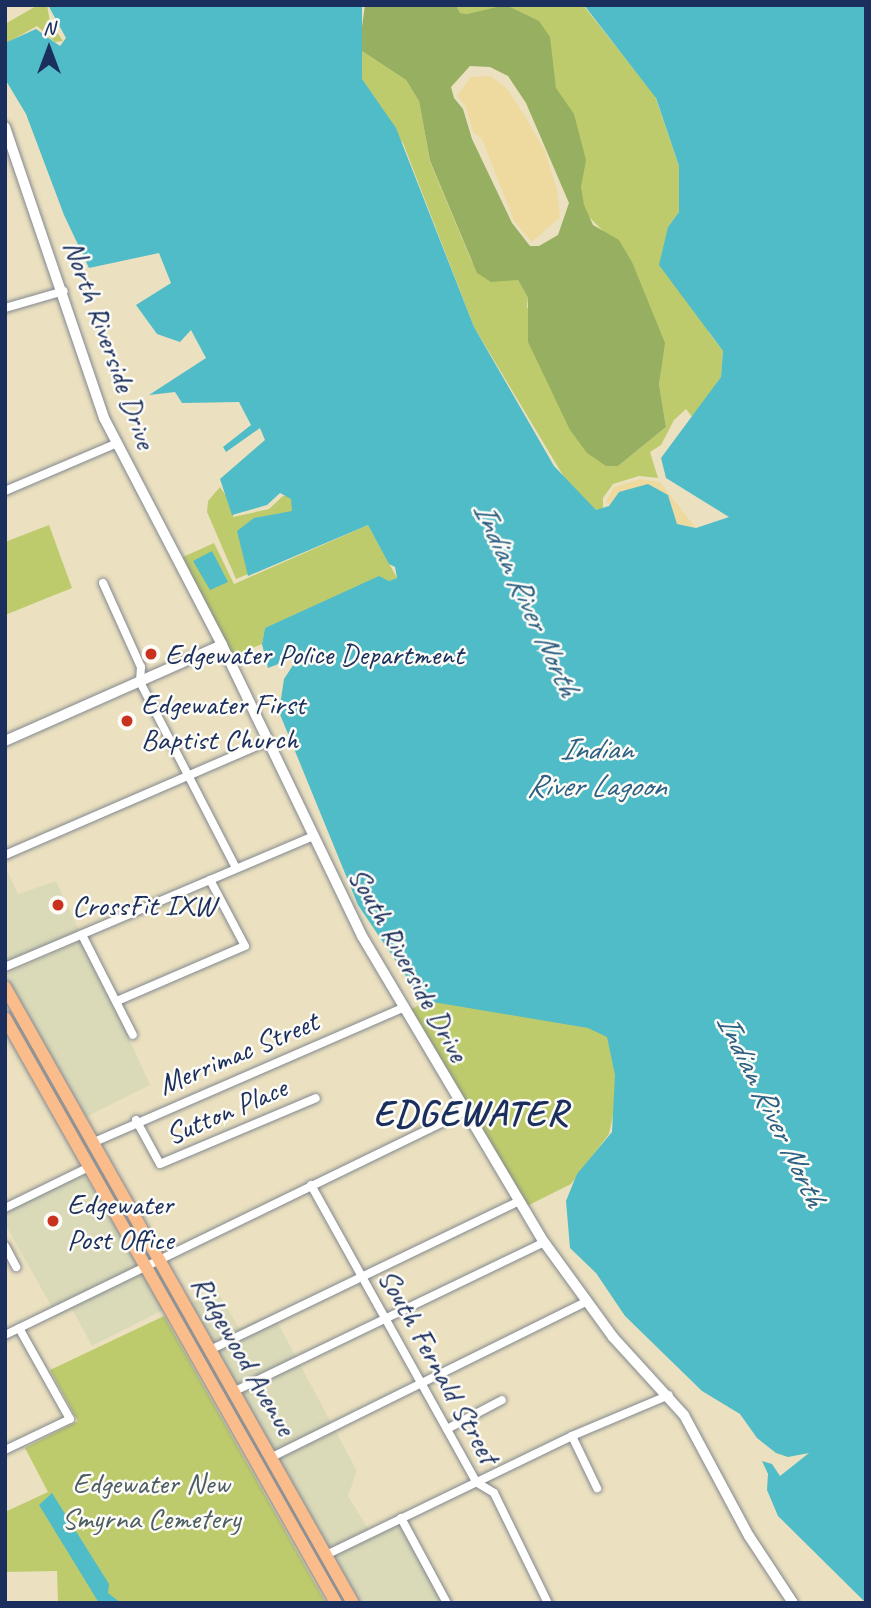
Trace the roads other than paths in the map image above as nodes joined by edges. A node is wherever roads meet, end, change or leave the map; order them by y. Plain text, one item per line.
1 (5, 127) edge
2 (64, 292) junction
3 (5, 308) edge
4 (115, 444) junction
5 (5, 491) edge
6 (103, 583) dead end
7 (222, 645) junction
8 (140, 682) junction
9 (5, 741) edge
10 (268, 741) junction
11 (190, 775) junction
12 (312, 837) junction
13 (5, 855) edge
14 (236, 868) junction
15 (210, 880) junction
16 (82, 935) junction
17 (5, 967) edge
18 (5, 987) edge
19 (117, 1001) junction
20 (404, 1008) junction
21 (5, 1018) edge
22 (133, 1035) dead end
23 (18, 1040) junction
24 (66, 1097) junction
25 (316, 1098) dead end
26 (464, 1112) junction
27 (136, 1120) junction
28 (92, 1143) junction
29 (89, 1167) junction
30 (311, 1185) junction
31 (518, 1202) junction
32 (5, 1208) edge
33 (544, 1242) junction
34 (5, 1246) edge
35 (160, 1259) junction
36 (146, 1266) junction
37 (16, 1268) dead end
38 (363, 1277) junction
39 (585, 1303) junction
40 (387, 1318) junction
41 (19, 1328) junction
42 (5, 1335) edge
43 (212, 1349) junction
44 (421, 1382) junction
45 (235, 1391) junction
46 (669, 1395) junction
47 (502, 1400) dead end
48 (447, 1429) junction
49 (572, 1436) junction
50 (5, 1450) edge
51 (272, 1457) junction
52 (267, 1479) junction
53 (477, 1482) junction
54 (597, 1489) dead end
55 (401, 1518) junction
56 (325, 1553) junction
57 (319, 1573) junction
58 (336, 1603) edge
59 (346, 1603) edge
60 (353, 1603) edge
61 (447, 1603) edge
62 (548, 1603) edge
63 (793, 1603) edge

1 - 2 street, North Riverside Drive
2 - 3 street
2 - 4 street, North Riverside Drive
4 - 5 street
4 - 7 street, North Riverside Drive
6 - 8 street
7 - 8 street
7 - 10 street, South Riverside Drive
8 - 9 street
8 - 11 street
10 - 11 street
10 - 12 street, South Riverside Drive
11 - 13 street
11 - 14 street
12 - 14 street
12 - 20 street, South Riverside Drive
14 - 15 street
15 - 16 street
15 - 19 street
16 - 17 street
16 - 19 street
18 - 24 main road, Ridgewood Avenue
19 - 22 street
20 - 26 street, South Riverside Drive
20 - 27 street, Merrimac Street
21 - 23 main road, Ridgewood Avenue
23 - 24 main road
23 - 29 main road, Ridgewood Avenue
24 - 28 main road, Ridgewood Avenue
25 - 27 street, Sutton Place
26 - 30 street
26 - 31 street, South Riverside Drive
27 - 28 street, Merrimac Street
28 - 35 main road, Ridgewood Avenue
29 - 32 street
29 - 36 main road, Ridgewood Avenue
30 - 35 street
30 - 38 street, South Fernald Street
31 - 33 street, South Riverside Drive
31 - 38 street
33 - 39 street, South Riverside Drive
33 - 40 street
34 - 37 street
35 - 36 street
35 - 43 main road, Ridgewood Avenue
36 - 41 street
36 - 52 main road, Ridgewood Avenue
38 - 40 street, South Fernald Street
38 - 43 street
39 - 44 street
39 - 46 street, South Riverside Drive
40 - 44 street, South Fernald Street
40 - 45 street
41 - 42 street
41 - 50 street
43 - 45 main road, Ridgewood Avenue
44 - 48 street, South Fernald Street
44 - 51 street
45 - 51 main road, Ridgewood Avenue
46 - 49 street
46 - 63 street, South Riverside Drive
47 - 48 street
48 - 53 street, South Fernald Street
49 - 53 street
49 - 54 street
51 - 56 main road, Ridgewood Avenue
52 - 56 main road
52 - 57 main road, Ridgewood Avenue
53 - 55 street
53 - 62 street, South Fernald Street
55 - 56 street
55 - 61 street
56 - 60 main road, Ridgewood Avenue
57 - 58 main road, Ridgewood Avenue
57 - 59 main road

